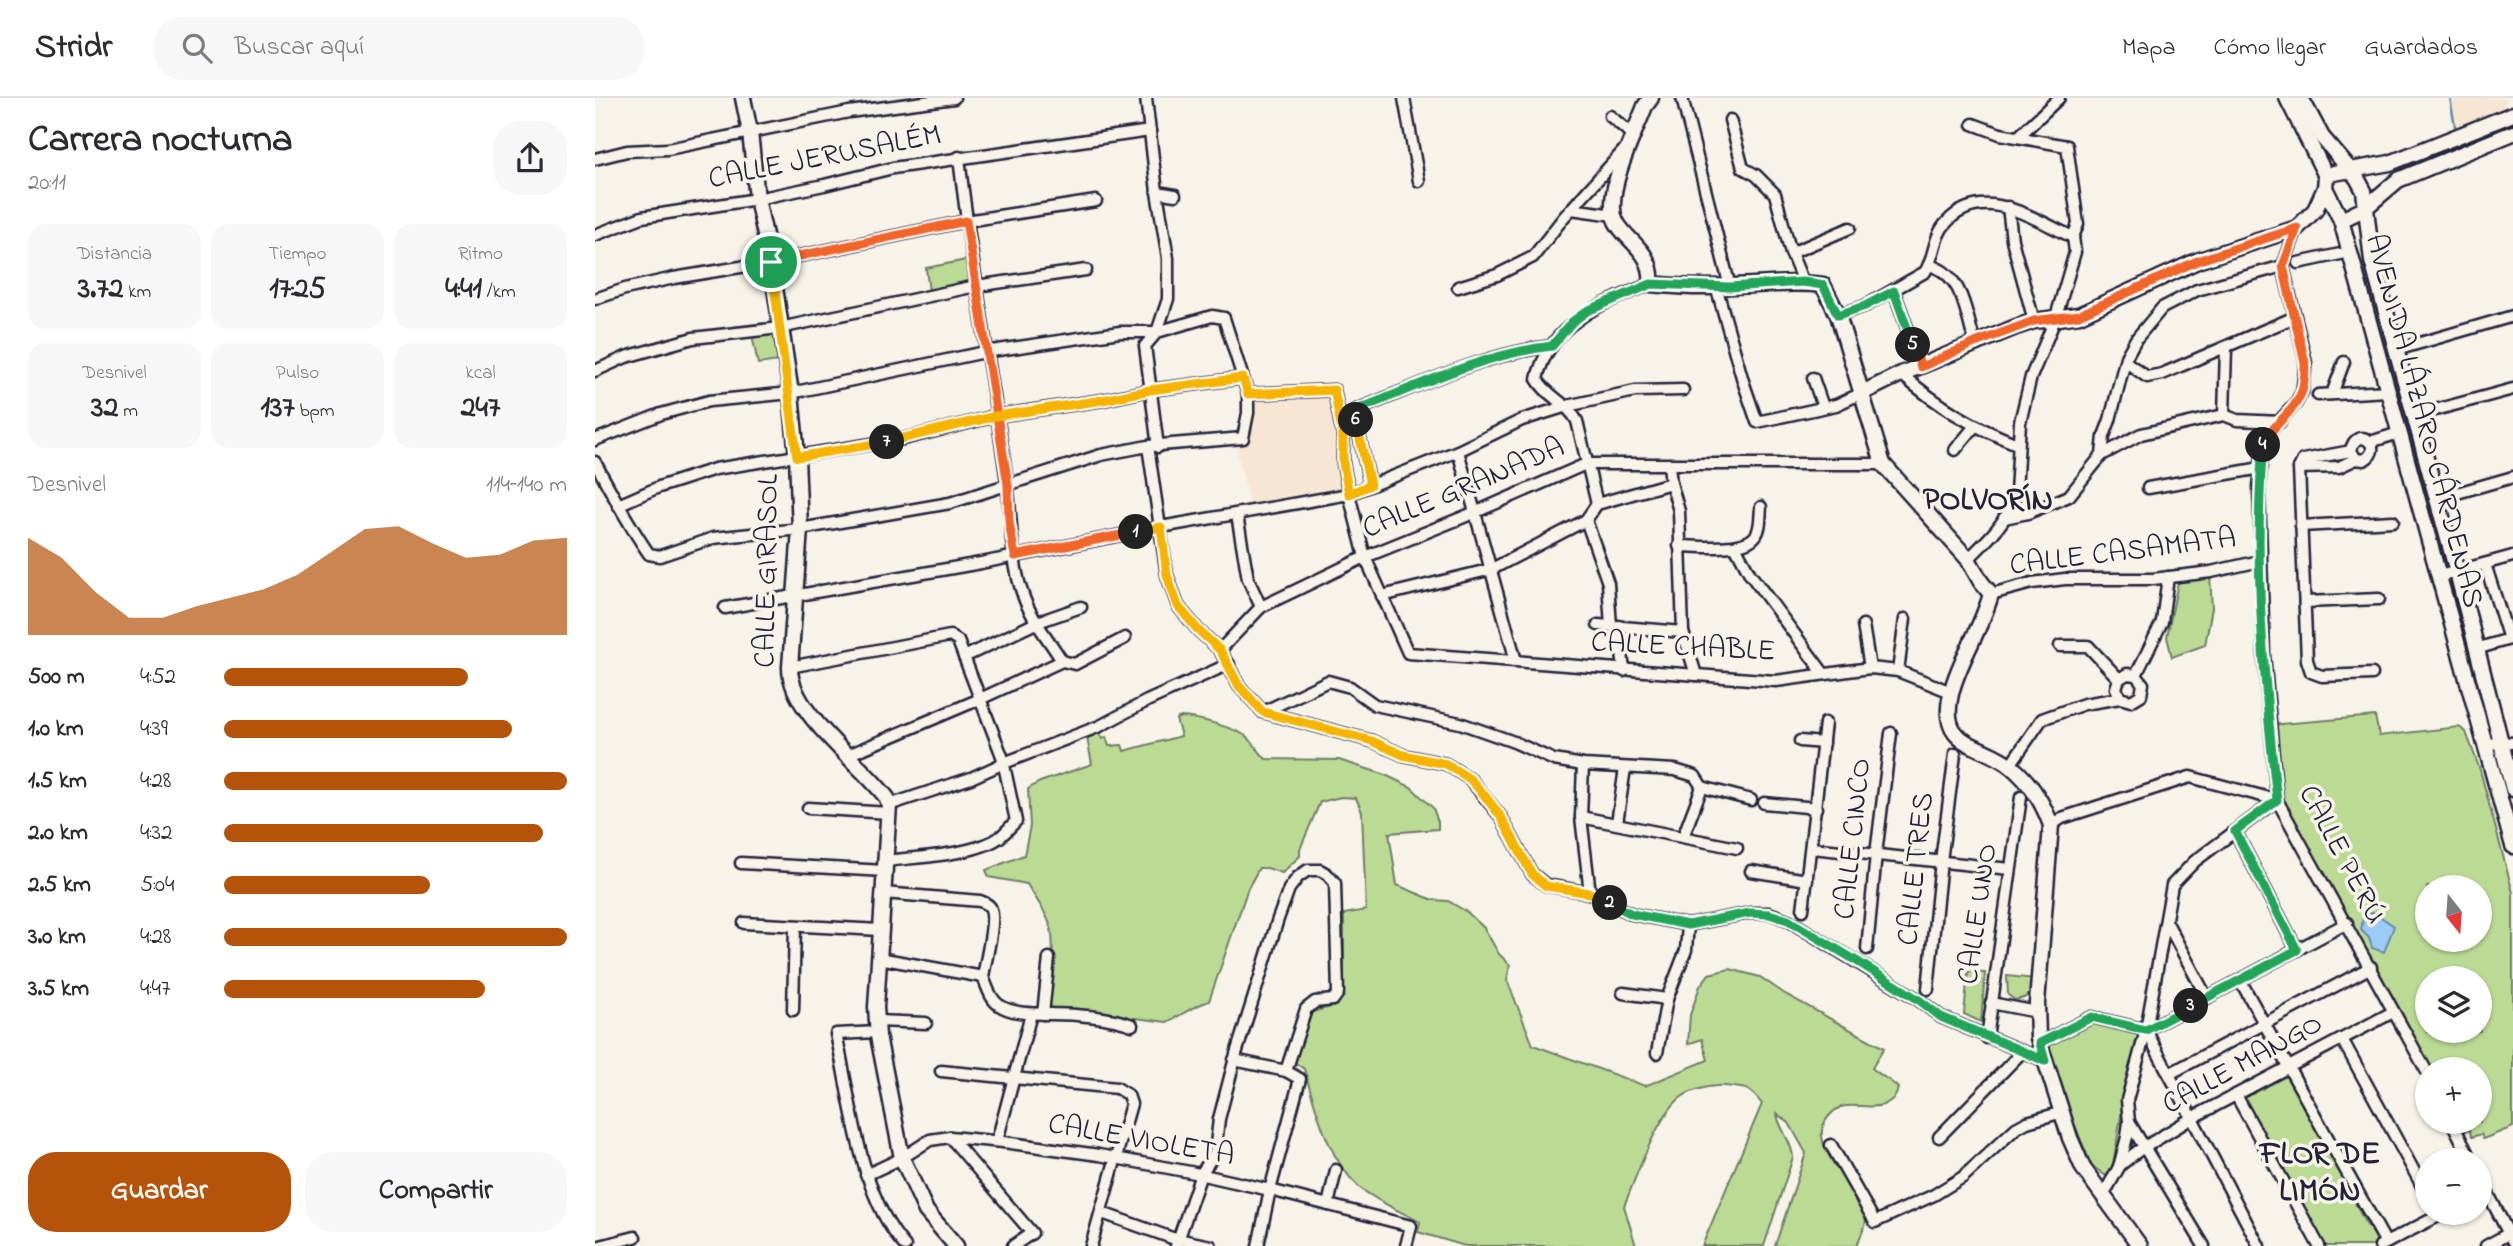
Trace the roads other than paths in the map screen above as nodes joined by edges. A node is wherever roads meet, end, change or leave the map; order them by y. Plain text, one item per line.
1 (743, 98) edge
2 (954, 98) edge
3 (1146, 98) edge
4 (1403, 98) edge
5 (1651, 98) edge
6 (1682, 98) edge
7 (2059, 98) edge
8 (2287, 98) edge
9 (2301, 98) edge
10 (2513, 114) edge
11 (1610, 116) dead end
12 (1730, 120) dead end
13 (1973, 124) dead end
14 (1150, 131) junction
15 (751, 132) junction
16 (2513, 133) edge
17 (2018, 137) junction
18 (1633, 139) junction
19 (959, 157) junction
20 (595, 159) edge
21 (2351, 170) junction
22 (1419, 181) dead end
23 (2326, 182) junction
24 (1157, 192) junction
25 (1175, 195) dead end
26 (757, 199) junction
27 (1096, 201) dead end
28 (2008, 207) junction
29 (1571, 209) junction
30 (2364, 209) junction
31 (2315, 210) junction
32 (2338, 214) junction
33 (1614, 215) junction
34 (966, 221) junction
35 (1850, 228) dead end
36 (2297, 228) junction
37 (595, 234) edge
38 (2073, 237) junction
39 (2350, 252) junction
40 (1791, 253) junction
41 (1168, 258) junction
42 (1180, 258) dead end
43 (771, 262) junction
44 (2298, 263) dead end
45 (1930, 265) junction
46 (2283, 266) junction
47 (1086, 270) dead end
48 (1803, 282) junction
49 (1651, 284) junction
50 (976, 286) junction
51 (1458, 287) dead end
52 (1723, 287) junction
53 (1894, 291) junction
54 (595, 299) edge
55 (1838, 315) junction
56 (2513, 316) edge
57 (2056, 317) junction
58 (2295, 317) junction
59 (2034, 321) junction
60 (780, 328) junction
61 (1157, 332) junction
62 (1975, 343) junction
63 (1552, 346) junction
64 (2226, 348) junction
65 (2396, 350) junction
66 (985, 352) junction
67 (2126, 362) junction
68 (2344, 362) dead end
69 (1921, 367) junction
70 (595, 370) edge
71 (1901, 374) junction
72 (1243, 378) junction
73 (1813, 378) dead end
74 (1150, 390) junction
75 (1683, 390) dead end
76 (2513, 390) edge
77 (2388, 391) junction
78 (790, 393) junction
79 (1862, 393) junction
80 (1248, 394) junction
81 (2332, 394) junction
82 (2318, 395) dead end
83 (1567, 406) junction
84 (1823, 407) junction
85 (2224, 415) junction
86 (996, 416) junction
87 (2413, 416) junction
88 (2280, 422) junction
89 (1975, 426) junction
90 (2399, 433) junction
91 (595, 440) edge
92 (2370, 442) junction
93 (2017, 444) junction
94 (1153, 447) junction
95 (1955, 450) dead end
96 (1458, 451) junction
97 (2102, 455) junction
98 (2353, 455) junction
99 (797, 457) junction
100 (595, 462) edge
101 (1587, 464) junction
102 (1883, 464) junction
103 (1669, 465) junction
104 (2261, 468) junction
105 (2513, 477) edge
106 (1671, 483) junction
107 (1008, 485) junction
108 (1370, 485) junction
109 (2148, 488) dead end
110 (1349, 494) junction
111 (2436, 499) junction
112 (1597, 504) junction
113 (618, 505) junction
114 (1761, 507) dead end
115 (1476, 513) junction
116 (1237, 515) junction
117 (2004, 518) junction
118 (1586, 520) junction
119 (2393, 521) dead end
120 (2301, 526) junction
121 (1161, 527) junction
122 (800, 529) junction
123 (1679, 546) junction
124 (1735, 546) junction
125 (1015, 556) junction
126 (1365, 556) junction
127 (2513, 556) edge
128 (1968, 559) junction
129 (2260, 561) junction
130 (2485, 564) junction
131 (1492, 569) junction
132 (2457, 572) junction
133 (2439, 576) junction
134 (2168, 577) junction
135 (1991, 594) junction
136 (796, 596) junction
137 (1382, 596) junction
138 (2379, 599) dead end
139 (2305, 602) junction
140 (1081, 607) dead end
141 (1261, 607) junction
142 (725, 608) dead end
143 (1905, 619) dead end
144 (1038, 622) junction
145 (1598, 625) dead end
146 (1863, 625) dead end
147 (1615, 626) junction
148 (1683, 632) junction
149 (1125, 638) dead end
150 (2511, 639) edge
151 (2060, 646) dead end
152 (2476, 649) junction
153 (1220, 650) junction
154 (964, 657) junction
155 (1062, 661) junction
156 (1516, 661) junction
157 (1229, 664) junction
158 (790, 667) junction
159 (1870, 668) junction
160 (1624, 671) junction
161 (1898, 671) junction
162 (1824, 674) junction
163 (2136, 674) junction
164 (2372, 674) dead end
165 (1696, 675) junction
166 (2119, 678) junction
167 (1951, 692) junction
168 (2120, 698) junction
169 (980, 699) junction
170 (1263, 712) junction
171 (1825, 723) dead end
172 (1891, 733) dead end
173 (1800, 741) dead end
174 (1823, 743) junction
175 (2507, 743) edge
176 (2485, 746) junction
177 (1955, 754) dead end
178 (848, 755) junction
179 (1004, 763) junction
180 (1583, 765) junction
181 (2010, 765) junction
182 (1625, 768) junction
183 (1702, 787) junction
184 (2513, 789) edge
185 (2021, 797) dead end
186 (1751, 800) dead end
187 (2277, 800) junction
188 (1764, 803) dead end
189 (808, 808) dead end
190 (1816, 808) junction
191 (889, 809) junction
192 (1581, 817) junction
193 (1617, 823) junction
194 (2052, 825) junction
195 (2235, 831) junction
196 (1683, 837) junction
197 (2513, 846) edge
198 (1737, 848) dead end
199 (1812, 848) junction
200 (1875, 854) junction
201 (1941, 861) junction
202 (741, 863) dead end
203 (885, 866) junction
204 (2010, 869) junction
205 (1751, 871) dead end
206 (1807, 880) junction
207 (883, 893) junction
208 (1590, 893) junction
209 (1803, 910) dead end
210 (2166, 922) junction
211 (744, 923) dead end
212 (2347, 923) junction
213 (1688, 925) junction
214 (795, 926) junction
215 (881, 930) junction
216 (1867, 949) dead end
217 (2297, 950) junction
218 (879, 958) junction
219 (1049, 958) dead end
220 (2371, 967) junction
221 (983, 977) junction
222 (2241, 980) junction
223 (1928, 989) dead end
224 (1623, 993) dead end
225 (2207, 998) junction
226 (1667, 999) junction
227 (1991, 1003) junction
228 (793, 1010) dead end
229 (2038, 1012) junction
230 (2393, 1012) junction
231 (1031, 1014) junction
232 (1044, 1014) junction
233 (926, 1023) dead end
234 (2264, 1024) junction
235 (1132, 1025) dead end
236 (877, 1026) junction
237 (2146, 1030) junction
238 (1987, 1038) junction
239 (2342, 1039) junction
240 (2040, 1043) junction
241 (2022, 1052) junction
242 (1657, 1053) dead end
243 (2418, 1057) edge
244 (1234, 1060) junction
245 (2045, 1061) junction
246 (2288, 1067) junction
247 (941, 1071) dead end
248 (1286, 1071) junction
249 (2169, 1074) junction
250 (1014, 1078) junction
251 (2236, 1095) junction
252 (2063, 1112) junction
253 (2192, 1118) junction
254 (2129, 1122) junction
255 (950, 1137) junction
256 (1938, 1137) dead end
257 (997, 1141) junction
258 (1831, 1145) dead end
259 (2144, 1148) junction
260 (902, 1158) junction
261 (1115, 1158) junction
262 (2119, 1167) junction
263 (1336, 1170) dead end
264 (2415, 1173) edge
265 (1201, 1174) junction
266 (866, 1175) junction
267 (1270, 1190) junction
268 (2104, 1194) junction
269 (1328, 1205) junction
270 (2492, 1207) edge
271 (1102, 1213) junction
272 (2419, 1225) edge
273 (635, 1237) dead end
274 (2511, 1238) edge
275 (1177, 1242) edge
276 (2382, 1245) edge
277 (600, 1246) edge
278 (905, 1246) edge
279 (956, 1246) edge
280 (1013, 1246) edge
281 (1091, 1246) edge
282 (1211, 1246) edge
283 (1258, 1246) edge
284 (1406, 1246) edge
285 (2140, 1246) edge
286 (2204, 1246) edge
287 (2259, 1246) edge
288 (2319, 1246) edge
289 (2486, 1246) edge

1 - 15 street, CALLE GIRASOL
2 - 15 street
3 - 14 street
4 - 22 street
5 - 18 street
6 - 52 street
7 - 17 street
8 - 23 street, AVENIDA LÁZARO CÁRDENAS
9 - 21 street, AVENIDA LÁZARO CÁRDENAS
10 - 21 street
11 - 18 street
12 - 40 street
13 - 17 street
14 - 19 street, CALLE JERUSALÉM
14 - 24 street
15 - 20 street
15 - 26 street, CALLE GIRASOL
16 - 30 street
17 - 38 street
18 - 29 street
18 - 33 street
19 - 26 street, CALLE JERUSALÉM
19 - 34 street
21 - 23 street
21 - 30 street, AVENIDA LÁZARO CÁRDENAS
23 - 31 street
23 - 32 street, AVENIDA LÁZARO CÁRDENAS
24 - 25 street
24 - 41 street
26 - 37 street, CALLE JERUSALÉM
26 - 43 street, CALLE GIRASOL
27 - 34 street
28 - 38 street
28 - 45 street
28 - 59 street
29 - 33 street
29 - 51 street
30 - 32 street
30 - 65 street, AVENIDA LÁZARO CÁRDENAS
31 - 32 street
31 - 36 street
32 - 39 street, AVENIDA LÁZARO CÁRDENAS
33 - 49 street
34 - 43 street
34 - 50 street
35 - 40 street
36 - 46 street
36 - 57 street
38 - 57 street
39 - 44 street
39 - 77 street, AVENIDA LÁZARO CÁRDENAS
40 - 48 street
41 - 42 street
41 - 61 street
43 - 54 street
43 - 60 street, CALLE GIRASOL
45 - 53 street
45 - 62 street
46 - 58 street, CALLE PERÚ
46 - 67 street
47 - 50 street
48 - 52 street
48 - 55 street
49 - 52 street
49 - 63 street
50 - 60 street
50 - 66 street
52 - 84 street
53 - 55 street
53 - 69 street
55 - 79 street
56 - 65 street
57 - 59 street
57 - 93 street
58 - 64 street
58 - 88 street, CALLE PERÚ
59 - 62 street
60 - 70 street
60 - 78 street, CALLE GIRASOL
61 - 66 street
61 - 72 street
61 - 74 street
62 - 69 street
63 - 83 street
63 - 108 street
64 - 67 street
64 - 85 street
65 - 87 street, AVENIDA LÁZARO CÁRDENAS
66 - 78 street
66 - 86 street
67 - 97 street
68 - 81 street
69 - 71 street
71 - 79 street
71 - 89 street
72 - 74 street
72 - 80 street
73 - 84 street
74 - 86 street
74 - 94 street
75 - 83 street
76 - 87 street
77 - 81 street
77 - 90 street, AVENIDA LÁZARO CÁRDENAS
78 - 91 street
78 - 99 street, CALLE GIRASOL
79 - 84 street
79 - 102 street
80 - 94 street
80 - 110 street
81 - 82 street
83 - 96 street
83 - 101 street
85 - 88 street
85 - 97 street
86 - 99 street
86 - 107 street
87 - 111 street, AVENIDA LÁZARO CÁRDENAS
88 - 104 street, CALLE PERÚ
89 - 93 street
89 - 95 street
90 - 92 street
90 - 133 street, AVENIDA LÁZARO CÁRDENAS
92 - 98 street
92 - 98 street
93 - 117 street
94 - 107 street
94 - 121 street
96 - 108 street
96 - 115 street
97 - 117 street
98 - 120 street
99 - 113 street
99 - 122 street, CALLE GIRASOL
100 - 113 street
101 - 103 street, CALLE GRANADA
101 - 112 street
101 - 115 street, CALLE GRANADA
102 - 103 street, CALLE GRANADA
102 - 128 street
103 - 106 street
104 - 109 street
104 - 129 street, CALLE PERÚ
105 - 111 street
106 - 112 street
106 - 123 street
107 - 122 street
107 - 125 street
108 - 110 street
110 - 116 street
110 - 126 street
111 - 132 street, AVENIDA LÁZARO CÁRDENAS
112 - 118 street
113 - 122 street
114 - 124 street
115 - 126 street, CALLE GRANADA
115 - 131 street
116 - 121 street
116 - 141 street
117 - 128 street
118 - 131 street
118 - 147 street
119 - 120 street
120 - 139 street
121 - 125 street
121 - 153 street
122 - 136 street, CALLE GIRASOL
123 - 124 street
123 - 148 street
124 - 162 street
125 - 136 street
125 - 144 street
126 - 137 street
126 - 141 street, CALLE GRANADA
127 - 130 street
128 - 135 street
129 - 134 street, CALLE CASAMATA
129 - 187 street, CALLE PERÚ
130 - 132 street
130 - 150 street
131 - 137 street
131 - 156 street
132 - 133 street
132 - 152 street, AVENIDA LÁZARO CÁRDENAS
133 - 176 street, AVENIDA LÁZARO CÁRDENAS
134 - 135 street, CALLE CASAMATA
134 - 163 street
135 - 167 street
136 - 142 street
136 - 158 street, CALLE GIRASOL
137 - 156 street, CALLE CHABLE
138 - 139 street
139 - 164 street
140 - 144 street
141 - 153 street, CALLE GRANADA
143 - 161 street
144 - 154 street
144 - 155 street
145 - 147 street
146 - 159 street
147 - 148 street
147 - 160 street
148 - 165 street
149 - 155 street
150 - 152 street
151 - 166 street
152 - 175 street, AVENIDA LÁZARO CÁRDENAS
153 - 157 street
154 - 158 street
154 - 169 street
155 - 169 street
156 - 160 street, CALLE CHABLE
157 - 170 street
157 - 179 street
158 - 178 street, CALLE GIRASOL
159 - 161 street, CALLE CHABLE
159 - 162 street, CALLE CHABLE
160 - 165 street, CALLE CHABLE
161 - 167 street, CALLE CHABLE
162 - 165 street, CALLE CHABLE
163 - 166 street
163 - 168 street
166 - 168 street
167 - 181 street
168 - 181 street
169 - 178 street
169 - 179 street
170 - 180 street
170 - 208 street
171 - 174 street
172 - 200 street, CALLE CINCO
173 - 174 street
174 - 190 street
175 - 176 street
175 - 184 street, AVENIDA LÁZARO CÁRDENAS
176 - 197 street, AVENIDA LÁZARO CÁRDENAS
177 - 201 street, CALLE TRES
178 - 191 street, CALLE GIRASOL
179 - 191 street
179 - 203 street
180 - 182 street
180 - 192 street
181 - 194 street
182 - 183 street
182 - 193 street
183 - 186 street
183 - 196 street
185 - 204 street, CALLE UNO
187 - 194 street
187 - 195 street
187 - 212 street, CALLE PERÚ
188 - 190 street
189 - 191 street
190 - 199 street
191 - 203 street
192 - 193 street
192 - 208 street
193 - 196 street
194 - 229 street
195 - 210 street
195 - 217 street
196 - 198 street
199 - 200 street
199 - 206 street
200 - 201 street
200 - 216 street, CALLE CINCO
201 - 204 street
201 - 223 street, CALLE TRES
202 - 203 street
203 - 207 street
204 - 227 street, CALLE UNO
205 - 206 street
206 - 209 street
207 - 215 street
207 - 221 street
208 - 213 street
210 - 225 street
210 - 237 street
211 - 214 street
212 - 217 street
212 - 220 street, CALLE PERÚ
213 - 226 street
213 - 238 street
214 - 215 street
214 - 228 street
215 - 218 street
217 - 222 street
218 - 221 street
218 - 236 street
219 - 232 street
220 - 230 street, CALLE PERÚ
220 - 234 street
221 - 231 street
222 - 225 street
222 - 234 street
224 - 226 street
225 - 237 street
226 - 242 street
227 - 229 street
227 - 238 street, CALLE UNO
229 - 240 street
230 - 239 street, CALLE MANGO
230 - 243 street, CALLE PERÚ
231 - 232 street
231 - 250 street
232 - 235 street
233 - 236 street
234 - 246 street
234 - 249 street
236 - 260 street
236 - 266 street
237 - 240 street
237 - 249 street
237 - 254 street
238 - 241 street
239 - 246 street, CALLE MANGO
239 - 264 street
240 - 245 street
241 - 245 street
241 - 256 street
244 - 248 street
244 - 248 street
244 - 265 street
245 - 252 street
246 - 251 street, CALLE MANGO
246 - 276 street
247 - 250 street
248 - 267 street
249 - 253 street
250 - 257 street
250 - 261 street
251 - 253 street, CALLE MANGO
251 - 288 street
252 - 258 street
252 - 268 street
253 - 259 street, CALLE MANGO
253 - 287 street
254 - 259 street
254 - 262 street
255 - 257 street, CALLE VIOLETA
255 - 260 street, CALLE VIOLETA
255 - 280 street
257 - 261 street, CALLE VIOLETA
259 - 262 street, CALLE MANGO
259 - 286 street
260 - 266 street, CALLE VIOLETA
260 - 279 street
261 - 265 street, CALLE VIOLETA
261 - 271 street
262 - 268 street
263 - 269 street
265 - 267 street, CALLE VIOLETA
265 - 275 street
266 - 278 street
267 - 269 street, CALLE VIOLETA
267 - 283 street
268 - 285 street
269 - 284 street, CALLE VIOLETA
270 - 274 street
271 - 275 street
271 - 281 street
272 - 276 street
273 - 277 street
274 - 289 street
275 - 282 street

